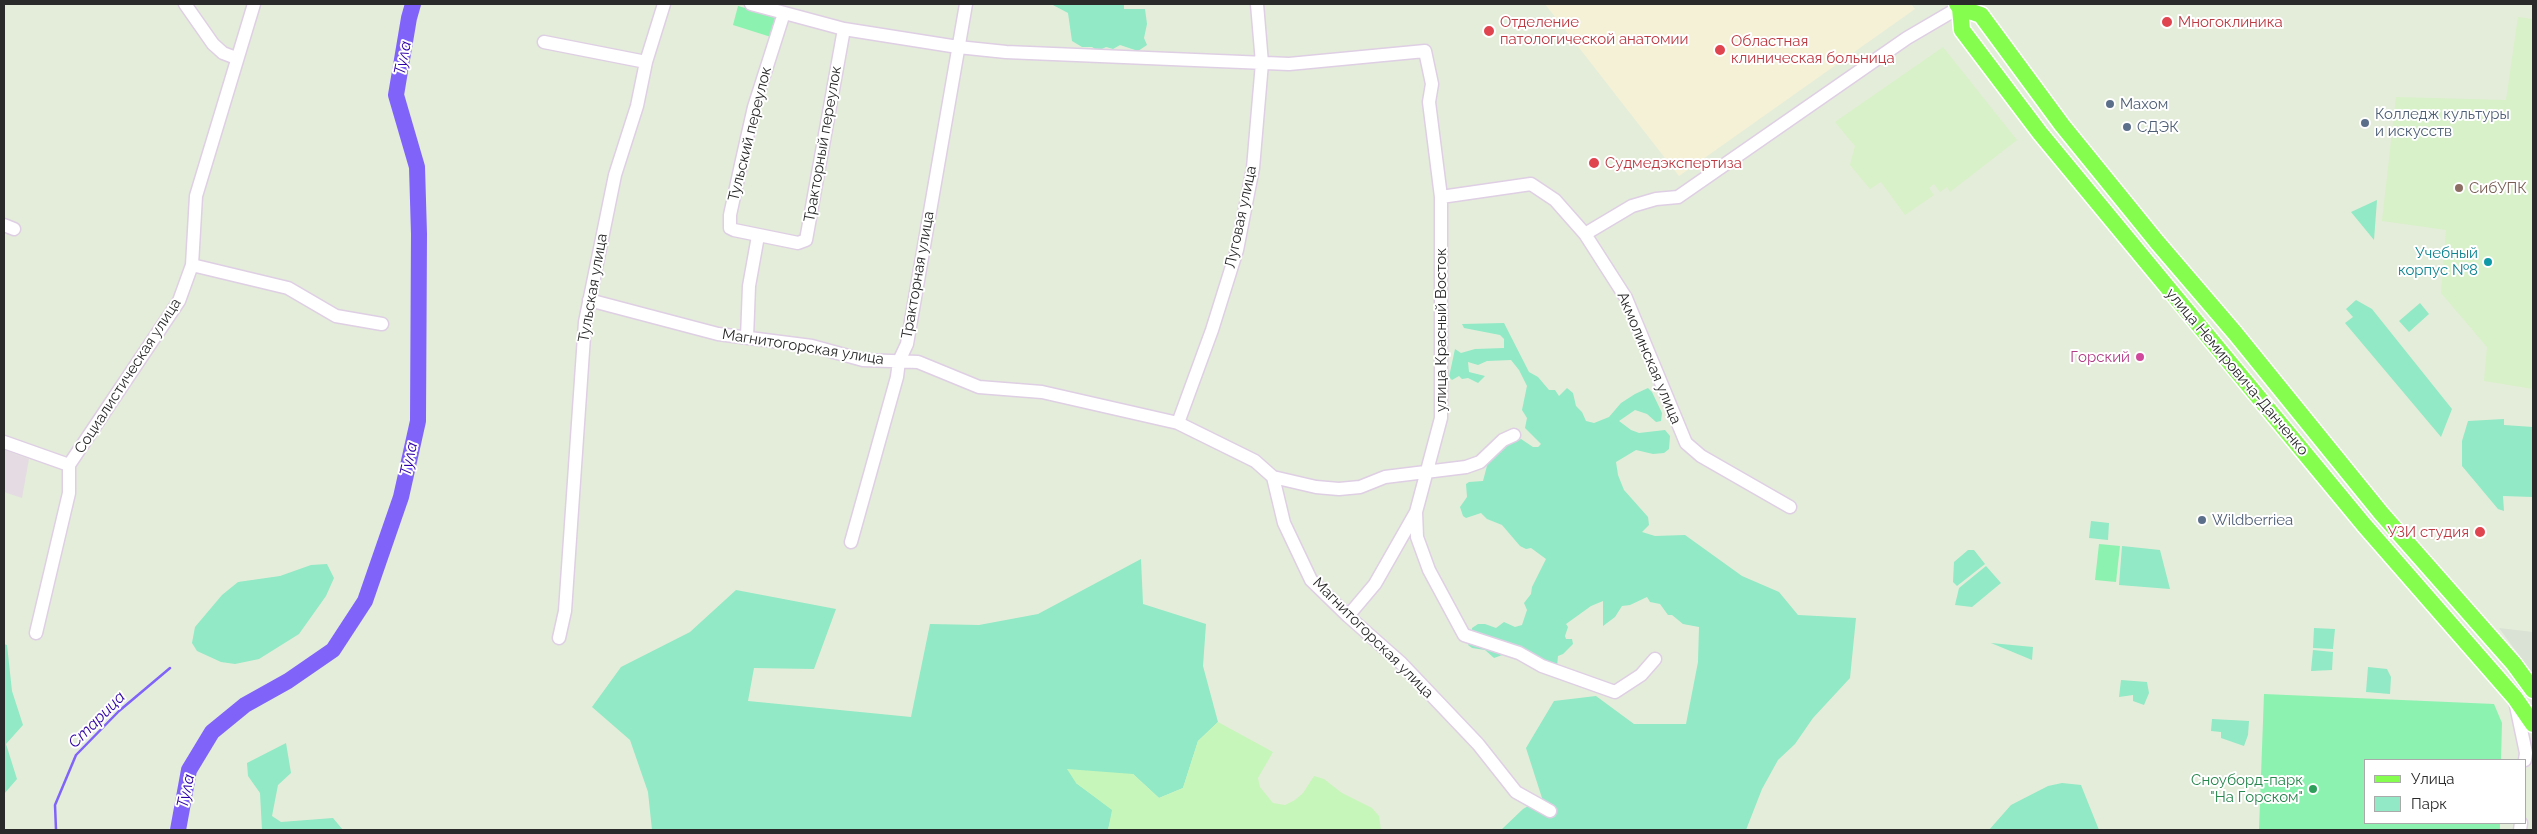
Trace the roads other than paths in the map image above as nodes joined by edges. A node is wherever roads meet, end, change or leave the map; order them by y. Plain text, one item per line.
1 (185, 4) edge
2 (254, 4) edge
3 (664, 4) edge
4 (751, 4) edge
5 (966, 4) edge
6 (1258, 4) edge
7 (1961, 5) edge
8 (784, 13) junction
9 (844, 29) junction
10 (544, 42) dead end
11 (958, 47) junction
12 (236, 58) junction
13 (646, 62) junction
14 (1262, 63) junction
15 (1441, 197) junction
16 (1585, 234) junction
17 (758, 236) junction
18 (192, 265) junction
19 (589, 300) junction
20 (382, 324) dead end
21 (747, 338) junction
22 (899, 361) junction
23 (1178, 423) junction
24 (1514, 435) dead end
25 (4, 442) edge
26 (69, 465) junction
27 (1427, 471) junction
28 (1273, 477) junction
29 (1790, 507) dead end
30 (1416, 512) junction
31 (851, 542) dead end
32 (1348, 616) junction
33 (36, 633) dead end
34 (559, 638) dead end
35 (1655, 659) dead end
36 (2533, 690) edge
37 (2515, 698) junction
38 (2533, 724) edge
39 (2525, 759) edge
40 (1550, 811) dead end

1 - 12 street
2 - 12 street, Социалистическая улица
3 - 13 street, Тульская улица
4 - 8 street
5 - 11 street, Тракторная улица
6 - 14 street, Луговая улица
7 - 16 street
7 - 36 main road, улица Немировича-Данченко
7 - 37 main road, улица Немировича-Данченко
8 - 9 street
8 - 17 street, Тульский переулок
9 - 11 street
9 - 17 street, Тракторный переулок
10 - 13 street
11 - 14 street
11 - 22 street, Тракторная улица
12 - 18 street, Социалистическая улица
13 - 19 street, Тульская улица
14 - 15 street, улица Красный Восток
14 - 23 street, Луговая улица
15 - 16 street, Акмолинская улица
15 - 27 street, улица Красный Восток
16 - 29 street, Акмолинская улица
17 - 21 street
18 - 20 street
18 - 26 street, Социалистическая улица
19 - 21 street, Магнитогорская улица
19 - 34 street, Тульская улица
21 - 22 street, Магнитогорская улица
22 - 23 street, Магнитогорская улица
22 - 31 street, Тракторная улица
23 - 28 street, Магнитогорская улица
24 - 27 street
25 - 26 street
26 - 33 street, Социалистическая улица
27 - 28 street
27 - 30 street, улица Красный Восток
28 - 32 street, Магнитогорская улица
30 - 32 street, улица Красный Восток
30 - 35 street
32 - 40 street, Магнитогорская улица
37 - 38 main road, улица Немировича-Данченко
37 - 39 street

